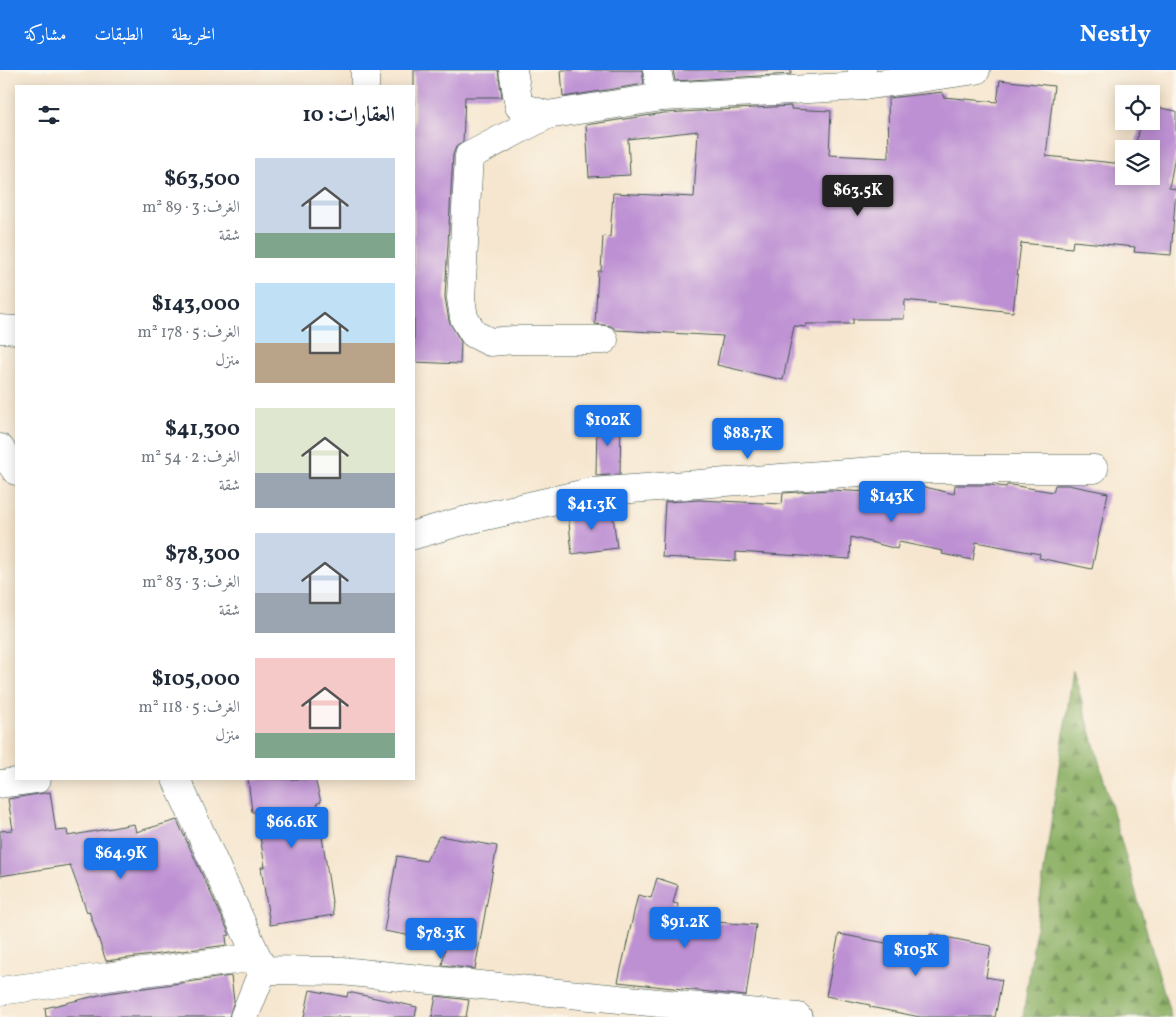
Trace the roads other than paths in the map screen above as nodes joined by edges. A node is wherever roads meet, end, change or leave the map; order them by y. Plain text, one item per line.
1 (365, 70) edge
2 (513, 70) edge
3 (657, 70) edge
4 (976, 70) edge
5 (863, 78) edge
6 (365, 85) edge
7 (662, 97) junction
8 (548, 116) junction
9 (0, 329) edge
10 (15, 330) edge
11 (604, 340) dead end
12 (0, 448) edge
13 (1094, 469) dead end
14 (15, 470) edge
15 (415, 535) edge
16 (30, 780) edge
17 (176, 780) edge
18 (0, 784) edge
19 (260, 963) junction
20 (0, 991) edge
21 (244, 1017) edge
22 (798, 1017) edge

1 - 6 street
2 - 8 street
3 - 7 street
4 - 5 street
5 - 7 street
7 - 8 street
8 - 11 street
9 - 10 street
12 - 14 street
13 - 15 street
16 - 18 street
17 - 19 street
19 - 20 street
19 - 21 street
19 - 22 street

